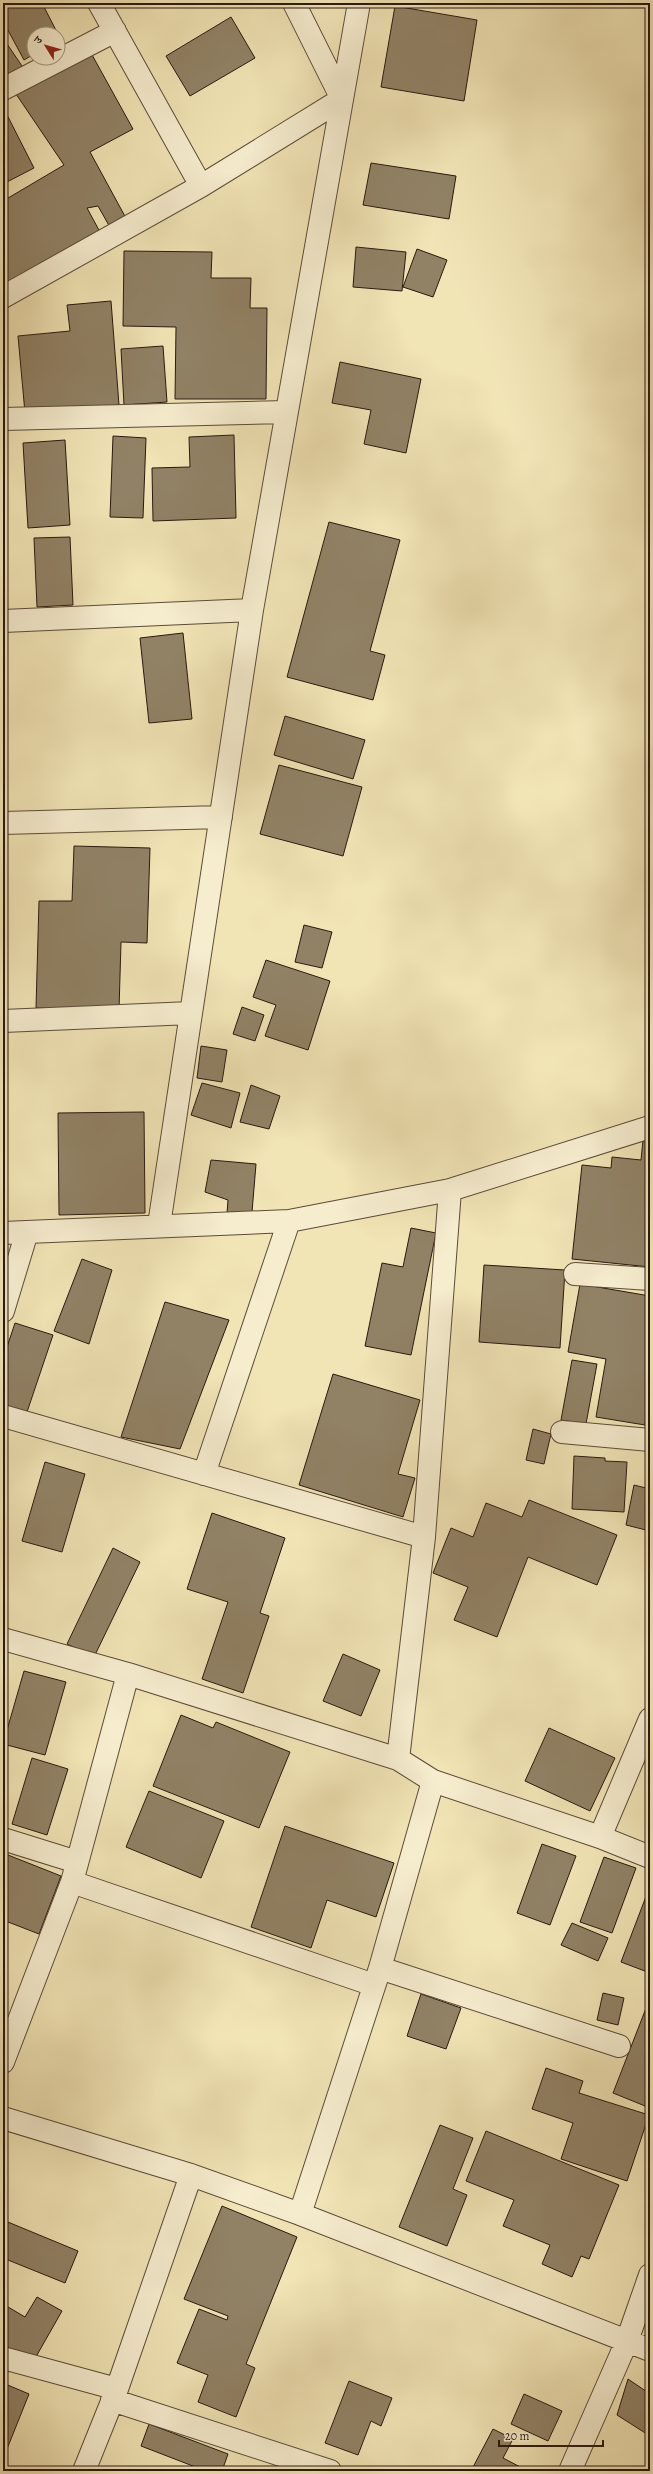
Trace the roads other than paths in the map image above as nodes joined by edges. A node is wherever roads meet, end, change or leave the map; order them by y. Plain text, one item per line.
1 (99, 3) edge
2 (294, 3) edge
3 (359, 3) edge
4 (115, 32) junction
5 (3, 89) edge
6 (342, 99) junction
7 (201, 186) junction
8 (3, 297) edge
9 (288, 412) junction
10 (3, 419) edge
11 (252, 610) junction
12 (3, 621) edge
13 (221, 817) junction
14 (3, 823) edge
15 (191, 1013) junction
16 (3, 1020) edge
17 (650, 1127) edge
18 (450, 1190) junction
19 (289, 1221) junction
20 (159, 1225) junction
21 (28, 1232) junction
22 (3, 1233) edge
23 (575, 1274) dead end
24 (650, 1279) edge
25 (3, 1311) edge
26 (3, 1416) edge
27 (562, 1432) dead end
28 (650, 1440) edge
29 (204, 1474) junction
30 (424, 1537) junction
31 (3, 1639) edge
32 (128, 1674) junction
33 (650, 1718) edge
34 (398, 1759) junction
35 (433, 1782) junction
36 (600, 1837) junction
37 (3, 1839) edge
38 (650, 1856) edge
39 (75, 1872) junction
40 (377, 1977) junction
41 (11, 2017) edge
42 (619, 2046) dead end
43 (3, 2062) edge
44 (3, 2118) edge
45 (191, 2174) junction
46 (300, 2214) junction
47 (650, 2275) edge
48 (627, 2341) junction
49 (650, 2350) edge
50 (3, 2358) edge
51 (114, 2394) junction
52 (84, 2471) edge
53 (330, 2471) edge
54 (570, 2471) edge

1 - 4 street
2 - 6 street
3 - 6 street
4 - 5 street
4 - 7 street
6 - 7 street
6 - 9 street
7 - 8 street
9 - 10 street
9 - 11 street
11 - 12 street
11 - 13 street
13 - 14 street
13 - 15 street
15 - 16 street
15 - 20 street
17 - 18 street
18 - 19 street
18 - 30 street
19 - 20 street
19 - 29 street
20 - 21 street
21 - 22 street
21 - 25 street
23 - 24 street
26 - 29 street
27 - 28 street
29 - 30 street
30 - 34 street
31 - 32 street
32 - 34 street
32 - 39 street
33 - 36 street
34 - 35 street
35 - 36 street
35 - 40 street
36 - 38 street
37 - 39 street
39 - 40 street
39 - 41 street
40 - 42 street
40 - 46 street
41 - 43 street
44 - 45 street
45 - 46 street
45 - 51 street
46 - 48 street
47 - 48 street
48 - 49 street
48 - 54 street
50 - 51 street
51 - 52 street
51 - 53 street

